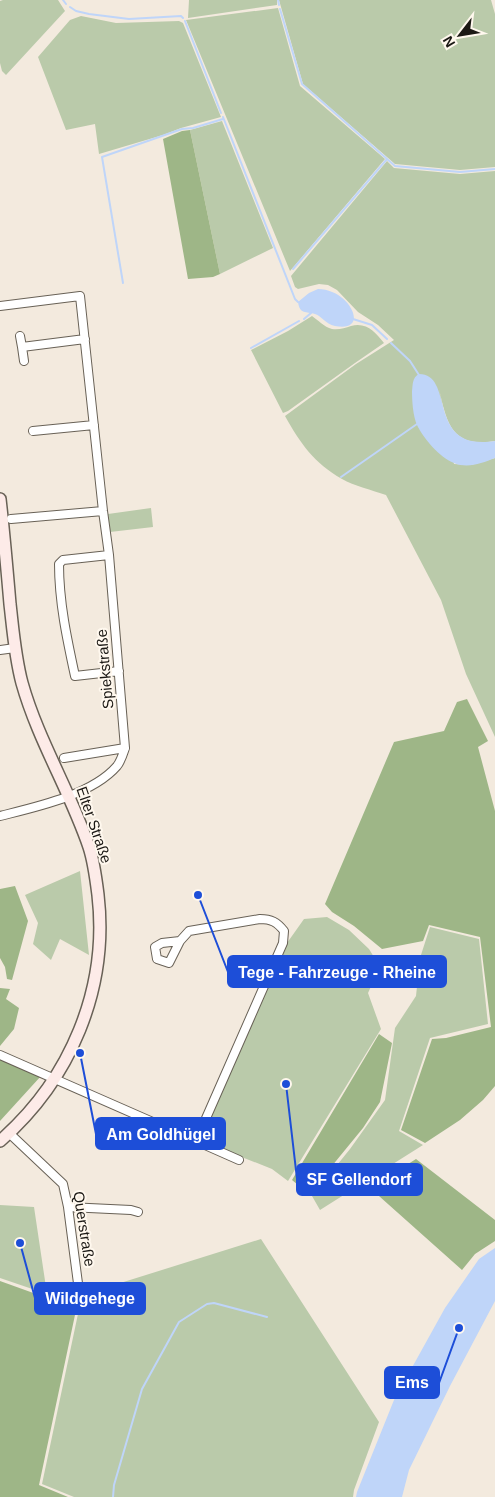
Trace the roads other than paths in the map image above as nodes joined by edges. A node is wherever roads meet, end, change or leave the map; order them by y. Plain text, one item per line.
1 (0, 306) edge
2 (20, 336) dead end
3 (85, 339) junction
4 (22, 347) junction
5 (24, 361) dead end
6 (94, 425) junction
7 (33, 431) dead end
8 (0, 499) edge
9 (102, 511) junction
10 (11, 519) dead end
11 (109, 555) junction
12 (15, 648) junction
13 (0, 650) edge
14 (119, 671) junction
15 (126, 748) junction
16 (64, 758) dead end
17 (69, 796) junction
18 (0, 816) edge
19 (180, 941) dead end
20 (0, 1055) edge
21 (54, 1079) junction
22 (9, 1133) junction
23 (0, 1141) edge
24 (196, 1141) junction
25 (240, 1160) dead end
26 (68, 1207) junction
27 (138, 1212) dead end
28 (79, 1291) dead end

1 - 3 street, Spiekstraße
2 - 4 street
3 - 4 street
3 - 6 street, Spiekstraße
4 - 5 street
6 - 7 street
6 - 9 street, Spiekstraße
8 - 12 main road, Elter Straße
9 - 10 street
9 - 11 street, Spiekstraße
11 - 14 street, Spiekstraße
11 - 14 street
12 - 13 street
12 - 17 main road, Elter Straße
14 - 15 street, Spiekstraße
15 - 16 street
15 - 17 street
17 - 18 street
17 - 21 main road, Elter Straße
19 - 24 street
20 - 21 street
21 - 22 main road, Elter Straße
21 - 24 street
22 - 23 main road, Elter Straße
22 - 26 street, Querstraße
24 - 25 street
26 - 27 street
26 - 28 street, Querstraße

